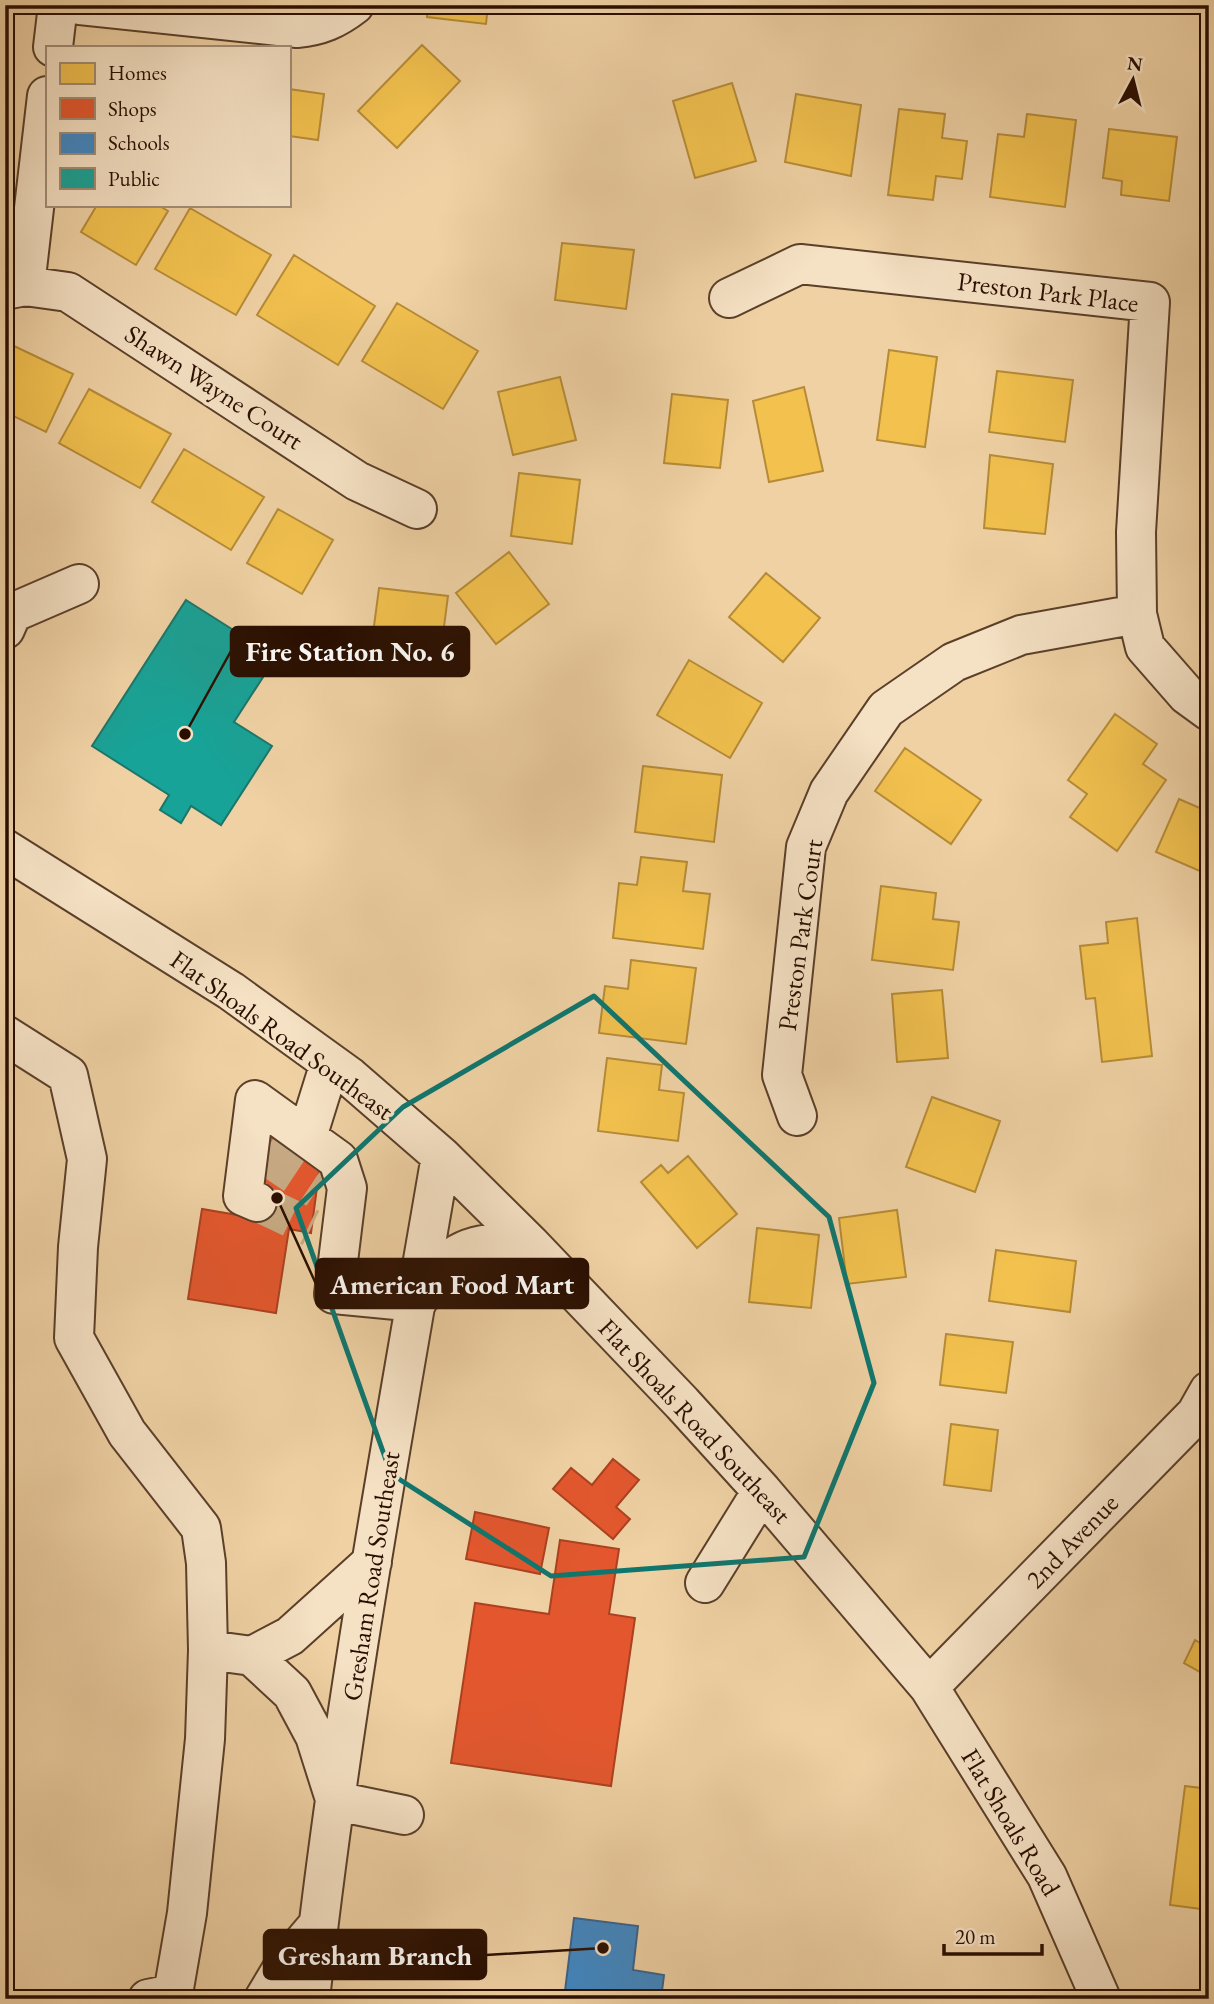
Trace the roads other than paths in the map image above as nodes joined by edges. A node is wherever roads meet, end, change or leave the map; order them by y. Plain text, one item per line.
1 (58, 5) edge
2 (80, 5) edge
3 (354, 5) edge
4 (53, 46) edge
5 (46, 102) edge
6 (15, 288) edge
7 (729, 298) dead end
8 (417, 509) dead end
9 (79, 584) dead end
10 (1137, 614) junction
11 (5, 629) edge
12 (1209, 710) edge
13 (5, 849) edge
14 (5, 1035) edge
15 (330, 1063) junction
16 (797, 1116) dead end
17 (307, 1137) junction
18 (441, 1156) junction
19 (257, 1202) dead end
20 (530, 1244) junction
21 (416, 1302) junction
22 (1209, 1391) edge
23 (762, 1490) junction
24 (372, 1562) junction
25 (705, 1583) dead end
26 (208, 1650) junction
27 (252, 1656) junction
28 (929, 1687) junction
29 (336, 1801) junction
30 (404, 1815) dead end
31 (318, 1925) junction
32 (148, 1999) edge
33 (264, 1999) edge
34 (310, 1999) edge
35 (1101, 1999) edge

1 - 4 street
2 - 3 street
5 - 6 street
6 - 8 street, Shawn Wayne Court
7 - 10 street, Preston Park Place
9 - 11 street
10 - 12 street, Preston Park Place
10 - 16 street, Preston Park Court
13 - 15 street, Flat Shoals Road Southeast
14 - 26 street
15 - 17 street
15 - 18 street, Flat Shoals Road Southeast
17 - 19 street
17 - 21 street
18 - 20 street, Flat Shoals Road Southeast
18 - 21 street, Gresham Road Southeast
20 - 21 street
20 - 23 street, Flat Shoals Road Southeast
21 - 24 street, Gresham Road Southeast
22 - 28 street, 2nd Avenue
23 - 25 street
23 - 28 street, Flat Shoals Road Southeast
24 - 27 street
24 - 29 street, Gresham Road Southeast
26 - 27 street
26 - 32 street
27 - 29 street
28 - 35 street, Flat Shoals Road
29 - 30 street
29 - 31 street, Gresham Road Southeast
31 - 33 street
31 - 34 street, Gresham Road Southeast

